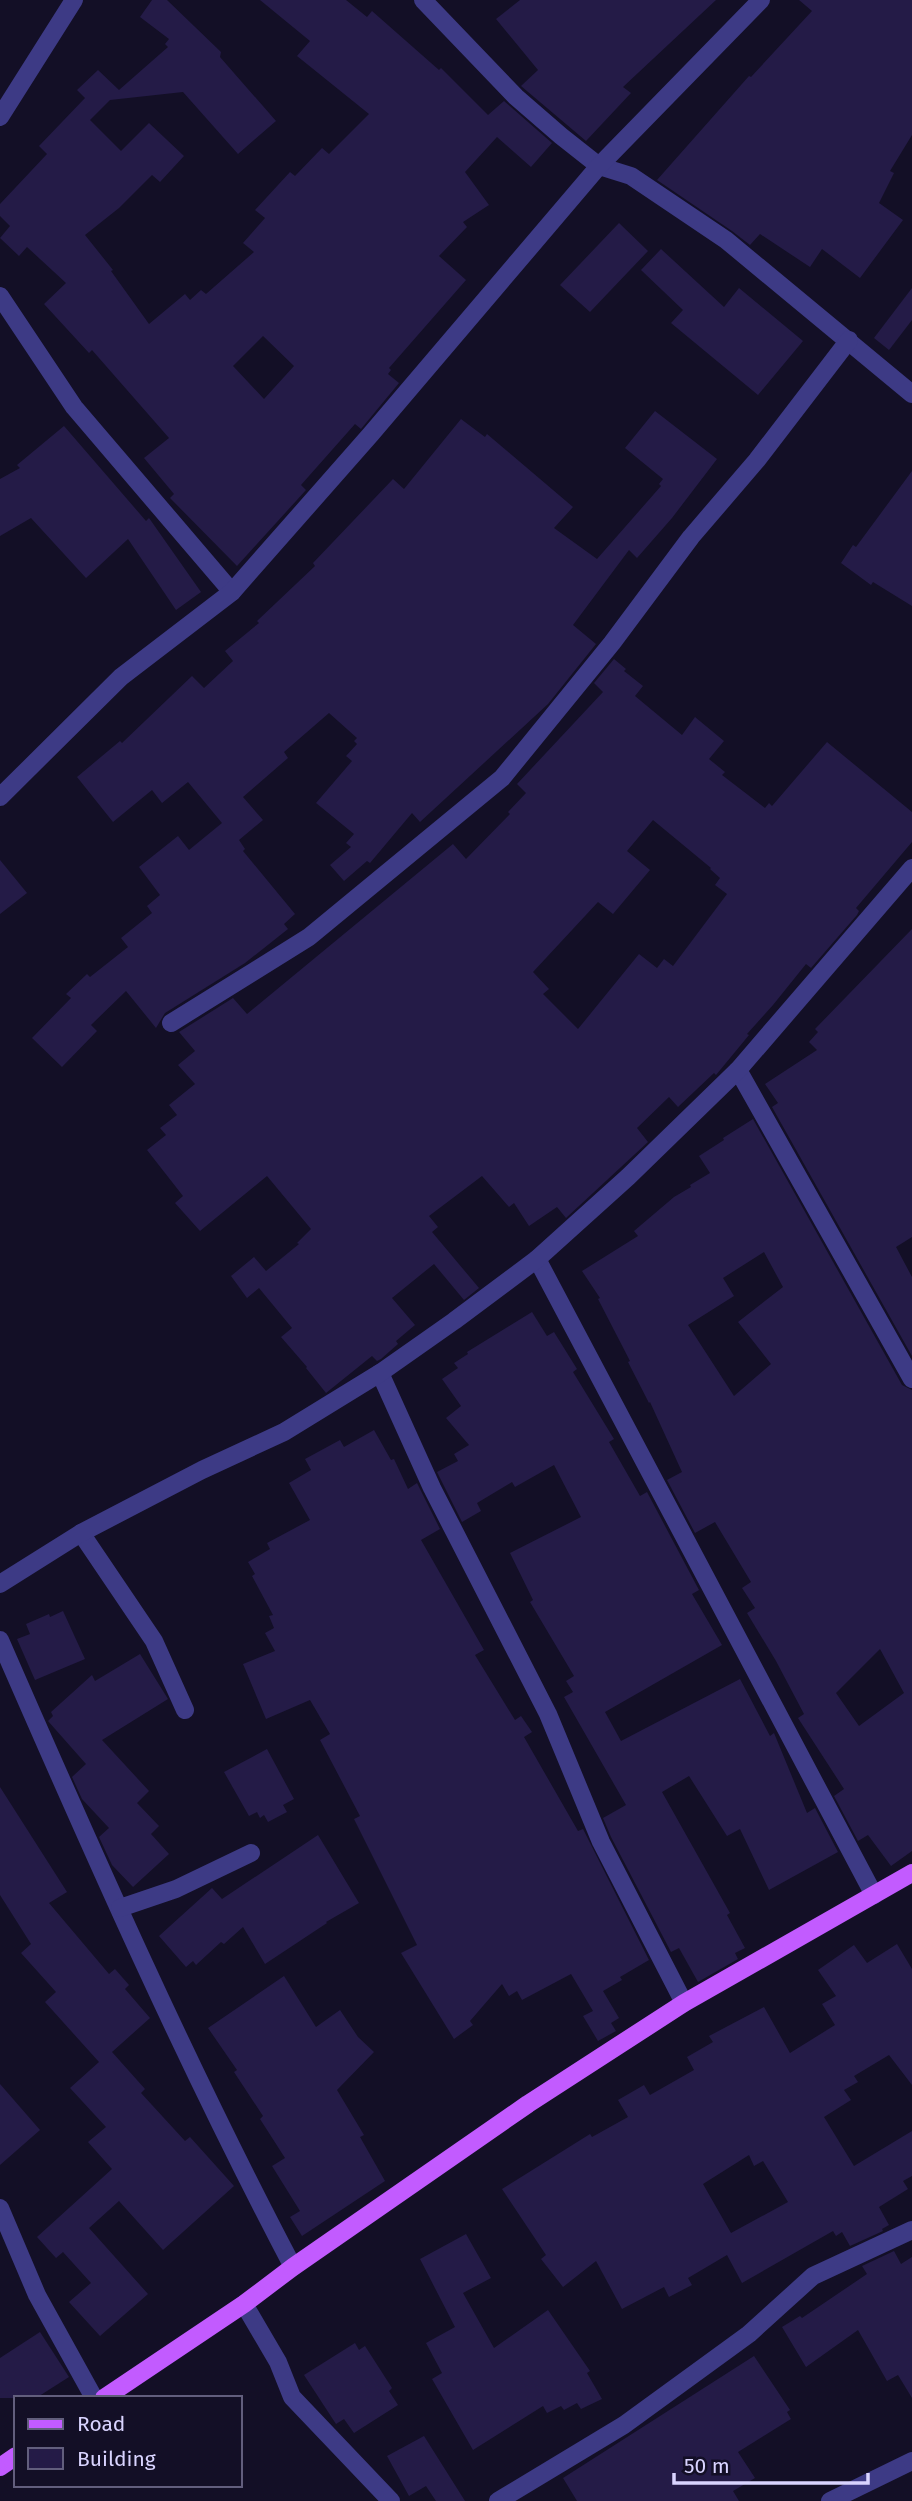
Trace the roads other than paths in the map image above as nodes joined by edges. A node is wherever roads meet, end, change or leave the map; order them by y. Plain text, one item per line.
1 (74, 0) edge
2 (423, 0) edge
3 (761, 0) edge
4 (0, 117) edge
5 (599, 166) junction
6 (0, 296) edge
7 (849, 340) junction
8 (912, 394) edge
9 (232, 592) junction
10 (0, 797) edge
11 (912, 868) edge
12 (172, 1023) dead end
13 (738, 1070) junction
14 (537, 1259) junction
15 (380, 1373) junction
16 (912, 1379) edge
17 (81, 1534) junction
18 (0, 1584) edge
19 (0, 1640) edge
20 (184, 1710) dead end
21 (251, 1853) dead end
22 (912, 1873) edge
23 (874, 1895) junction
24 (120, 1908) junction
25 (684, 2003) junction
26 (0, 2208) edge
27 (912, 2230) edge
28 (293, 2267) junction
29 (244, 2304) junction
30 (93, 2396) edge
31 (107, 2396) edge
32 (912, 2460) edge
33 (391, 2501) edge
34 (498, 2501) edge
35 (830, 2501) edge

1 - 4 street
2 - 5 street
3 - 5 street
5 - 7 street
5 - 9 street
6 - 9 street
7 - 8 street
7 - 12 street
9 - 10 street
11 - 13 street
13 - 14 street
13 - 16 street
14 - 15 street
14 - 23 street
15 - 17 street
15 - 25 street
17 - 18 street
17 - 20 street
19 - 24 street
21 - 24 street
22 - 23 main road
23 - 25 main road
24 - 28 street
25 - 28 main road
26 - 30 street
27 - 34 street
28 - 29 main road
29 - 31 main road
29 - 33 street
32 - 35 street

